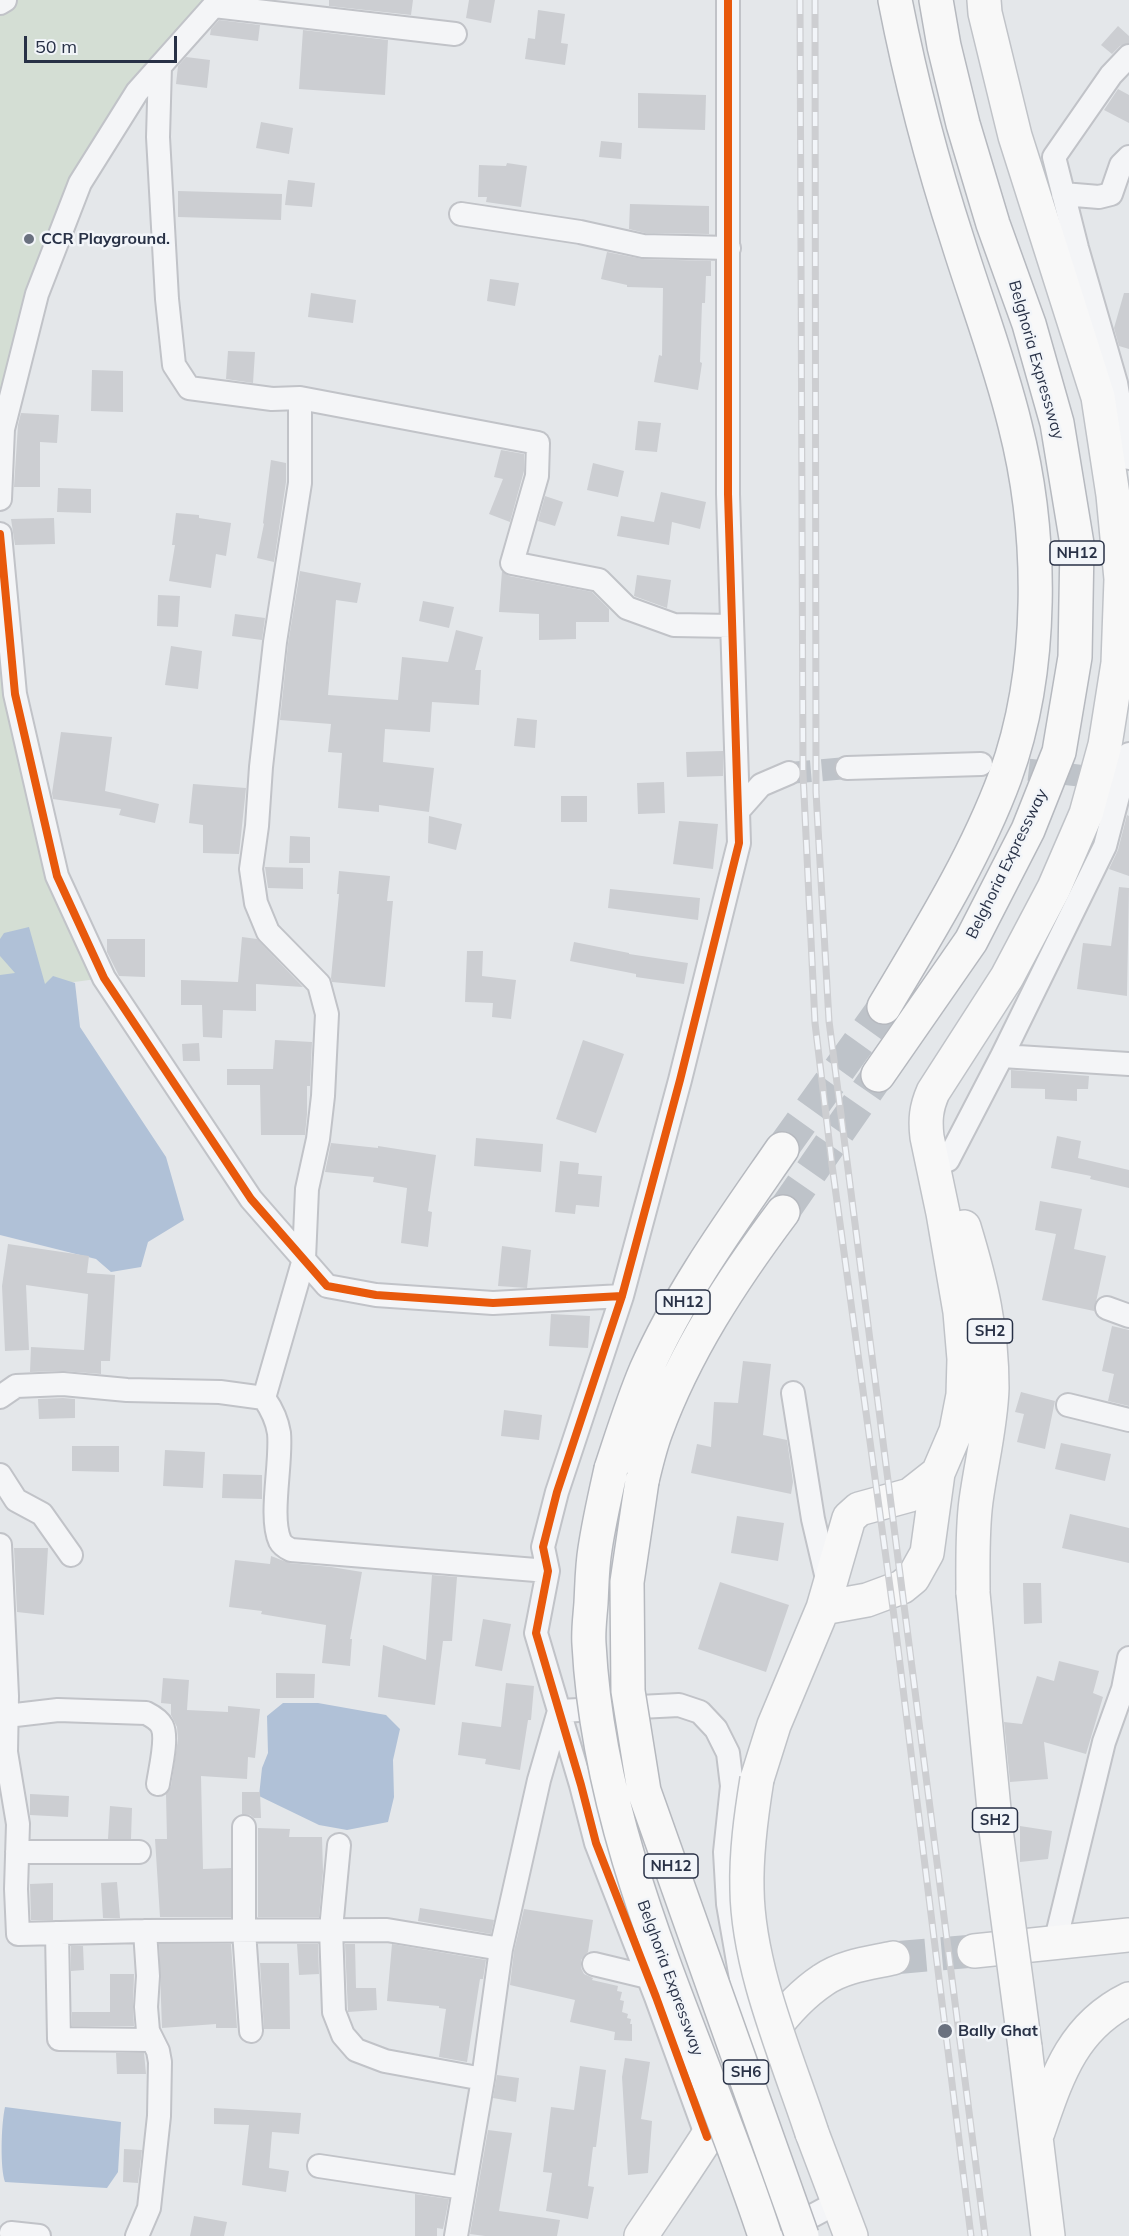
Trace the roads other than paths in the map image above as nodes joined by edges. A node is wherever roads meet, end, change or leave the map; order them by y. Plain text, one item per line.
1 (5, 0) edge
2 (728, 0) edge
3 (895, 0) edge
4 (936, 0) edge
5 (984, 0) edge
6 (0, 3) edge
7 (216, 3) edge
8 (454, 34) dead end
9 (1129, 56) edge
10 (160, 66) junction
11 (1129, 157) edge
12 (1063, 194) junction
13 (461, 214) dead end
14 (729, 248) junction
15 (300, 398) junction
16 (1129, 458) edge
17 (0, 499) edge
18 (0, 534) edge
19 (732, 626) junction
20 (1129, 754) edge
21 (981, 764) tunnel mouth
22 (847, 768) tunnel mouth
23 (789, 773) tunnel mouth
24 (1126, 782) edge
25 (738, 811) junction
26 (884, 1007) tunnel mouth
27 (1002, 1056) junction
28 (1129, 1064) edge
29 (945, 1074) junction
30 (878, 1075) tunnel mouth
31 (782, 1149) tunnel mouth
32 (948, 1160) junction
33 (951, 1211) junction
34 (783, 1212) tunnel mouth
35 (304, 1259) junction
36 (622, 1296) junction
37 (1107, 1308) dead end
38 (1129, 1316) edge
39 (793, 1393) dead end
40 (0, 1397) edge
41 (264, 1398) junction
42 (1068, 1405) dead end
43 (1129, 1420) edge
44 (938, 1473) junction
45 (0, 1476) edge
46 (0, 1545) edge
47 (72, 1555) dead end
48 (548, 1571) junction
49 (826, 1597) junction
50 (1129, 1658) edge
51 (5, 1702) edge
52 (559, 1711) junction
53 (1120, 1727) edge
54 (3, 1752) edge
55 (159, 1784) dead end
56 (244, 1827) dead end
57 (339, 1845) dead end
58 (17, 1852) junction
59 (139, 1852) dead end
60 (331, 1929) junction
61 (145, 1931) junction
62 (244, 1931) junction
63 (57, 1933) junction
64 (1129, 1935) edge
65 (1055, 1943) junction
66 (501, 1949) junction
67 (974, 1951) tunnel mouth
68 (892, 1958) tunnel mouth
69 (594, 1964) dead end
70 (648, 1977) junction
71 (1129, 1999) edge
72 (251, 2031) dead end
73 (152, 2040) junction
74 (761, 2048) junction
75 (483, 2079) junction
76 (707, 2137) junction
77 (1035, 2139) junction
78 (319, 2166) dead end
79 (464, 2188) junction
80 (838, 2202) junction
81 (11, 2233) dead end
82 (39, 2236) edge
83 (137, 2236) edge
84 (456, 2236) edge
85 (641, 2236) edge
86 (765, 2236) edge
87 (775, 2236) edge
88 (802, 2236) edge
89 (851, 2236) edge
90 (1048, 2236) edge

1 - 6 street
2 - 14 street
3 - 26 main road, NH12
4 - 30 main road, Belghoria Expressway / NH12
5 - 29 main road, SH2
7 - 8 street
7 - 10 street
9 - 12 street
10 - 15 street
10 - 17 street
11 - 12 street
12 - 16 street
13 - 14 street
14 - 19 street
15 - 19 street
15 - 35 street
18 - 35 street
19 - 25 street
20 - 24 street
21 - 22 street
23 - 25 street
24 - 27 street
25 - 36 street
27 - 28 street
27 - 32 street
29 - 32 main road, SH2
29 - 33 main road, SH2
31 - 86 main road, Belghoria Expressway / NH12, bridge
32 - 33 main road, SH2
33 - 44 main road, SH2
33 - 77 main road, SH2, bridge
34 - 88 main road, NH12, bridge
35 - 36 street
35 - 41 street
36 - 48 street
37 - 38 street
39 - 49 street
40 - 41 street
41 - 48 street
42 - 43 street
44 - 49 main road, SH2
44 - 49 main road
45 - 47 street
46 - 51 street
48 - 52 street
49 - 80 main road, SH2, bridge
50 - 53 street
51 - 54 street
51 - 55 street
52 - 66 street
52 - 70 street
52 - 74 street
53 - 65 street
54 - 58 street
56 - 62 street
57 - 60 street
58 - 59 street
58 - 63 street
60 - 62 street
60 - 66 street
60 - 75 street
61 - 62 street
61 - 63 street
61 - 73 street
62 - 72 street
63 - 73 street
64 - 65 main road
65 - 67 main road
66 - 75 street
68 - 74 main road, SH6
69 - 70 street
70 - 76 street
71 - 77 main road
73 - 83 street
74 - 76 main road, SH6
75 - 79 street
76 - 85 main road, SH6
77 - 90 main road
78 - 79 street
79 - 84 street
80 - 87 street
80 - 89 main road, SH2
81 - 82 street

